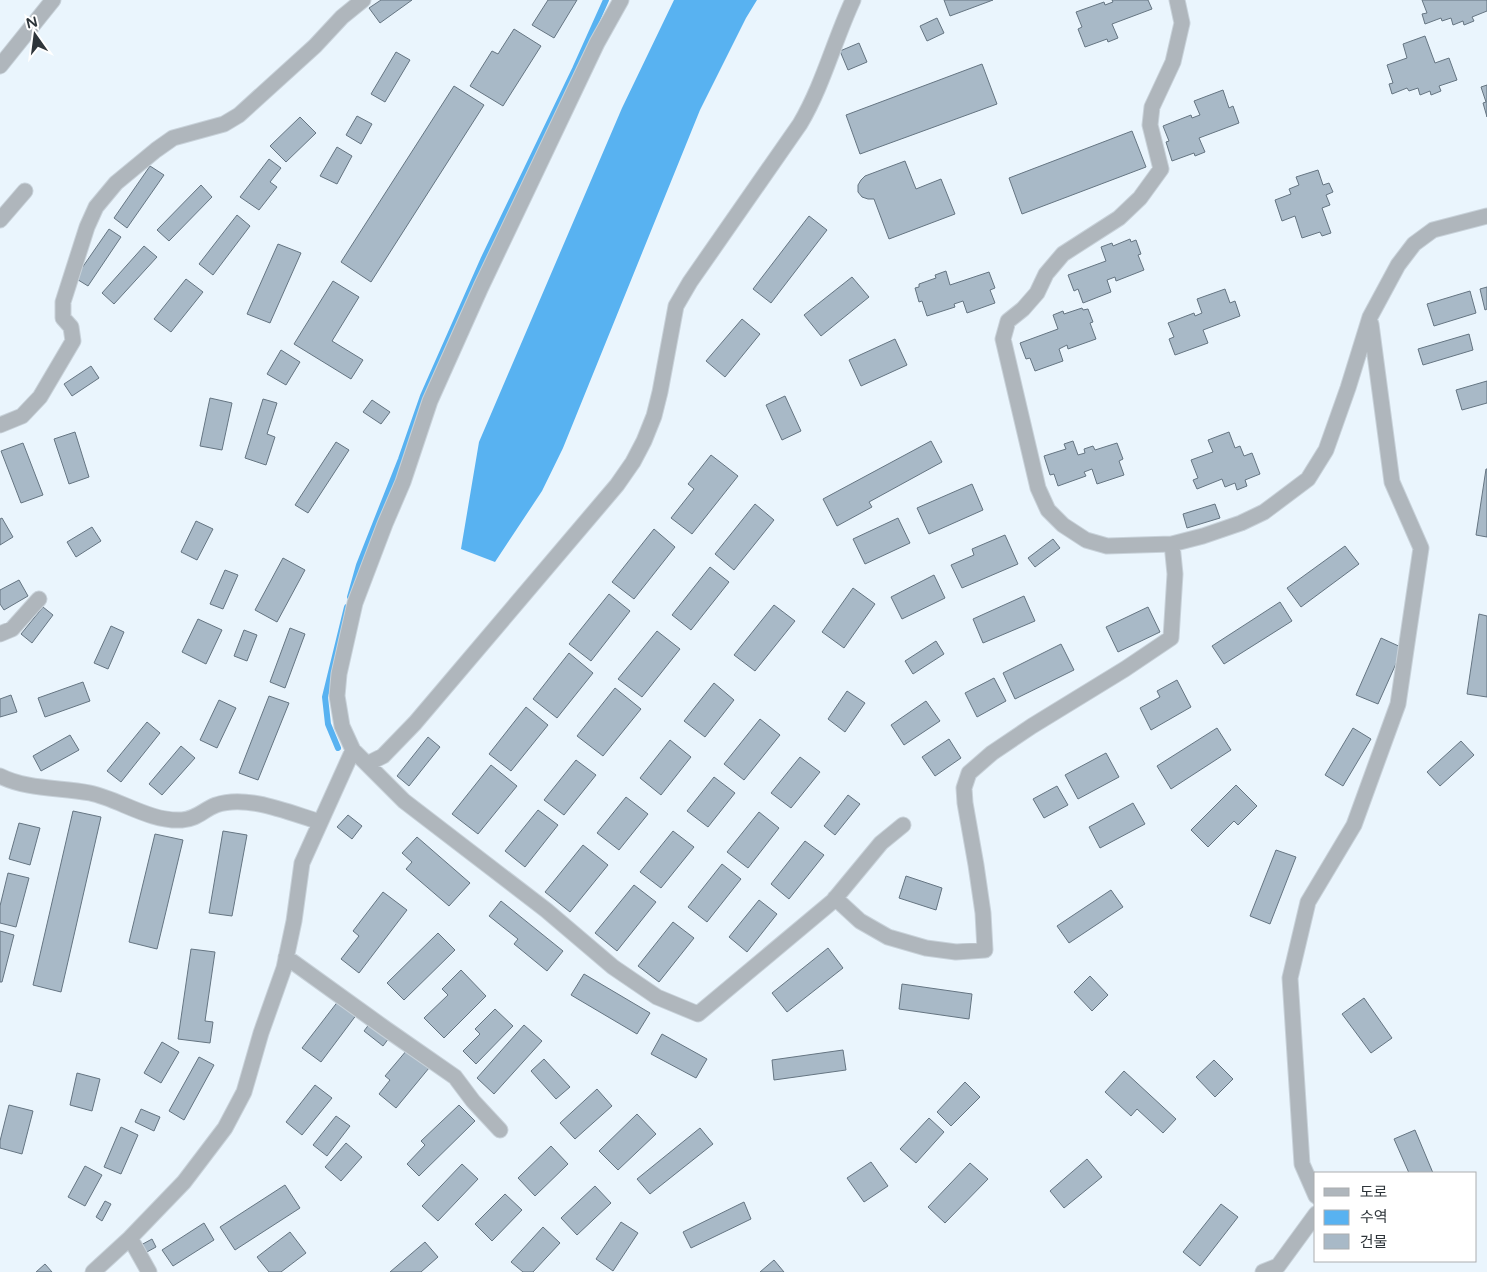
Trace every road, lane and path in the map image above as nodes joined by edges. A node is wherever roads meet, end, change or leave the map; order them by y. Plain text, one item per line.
1 (53, 0) edge
2 (363, 0) edge
3 (621, 0) edge
4 (853, 0) edge
5 (1177, 0) edge
6 (0, 66) edge
7 (24, 191) dead end
8 (1487, 216) edge
9 (0, 220) edge
10 (1370, 317) junction
11 (0, 425) edge
12 (1172, 544) junction
13 (38, 599) dead end
14 (0, 634) edge
15 (353, 750) junction
16 (367, 764) junction
17 (0, 776) edge
18 (320, 822) junction
19 (903, 825) dead end
20 (835, 898) junction
21 (286, 957) junction
22 (500, 1130) dead end
23 (1314, 1191) edge
24 (1314, 1217) edge
25 (130, 1238) junction
26 (93, 1272) edge
27 (149, 1272) edge
28 (1263, 1272) edge

1 - 6 street
2 - 11 street
3 - 15 street
4 - 16 street
5 - 12 street
7 - 9 street
8 - 10 street
10 - 12 street
10 - 23 street
12 - 20 street
13 - 14 street
15 - 16 street
15 - 18 street
16 - 20 street
17 - 18 street
18 - 21 street
19 - 20 street
21 - 22 street
21 - 25 street
24 - 28 street
25 - 26 street
25 - 27 street

